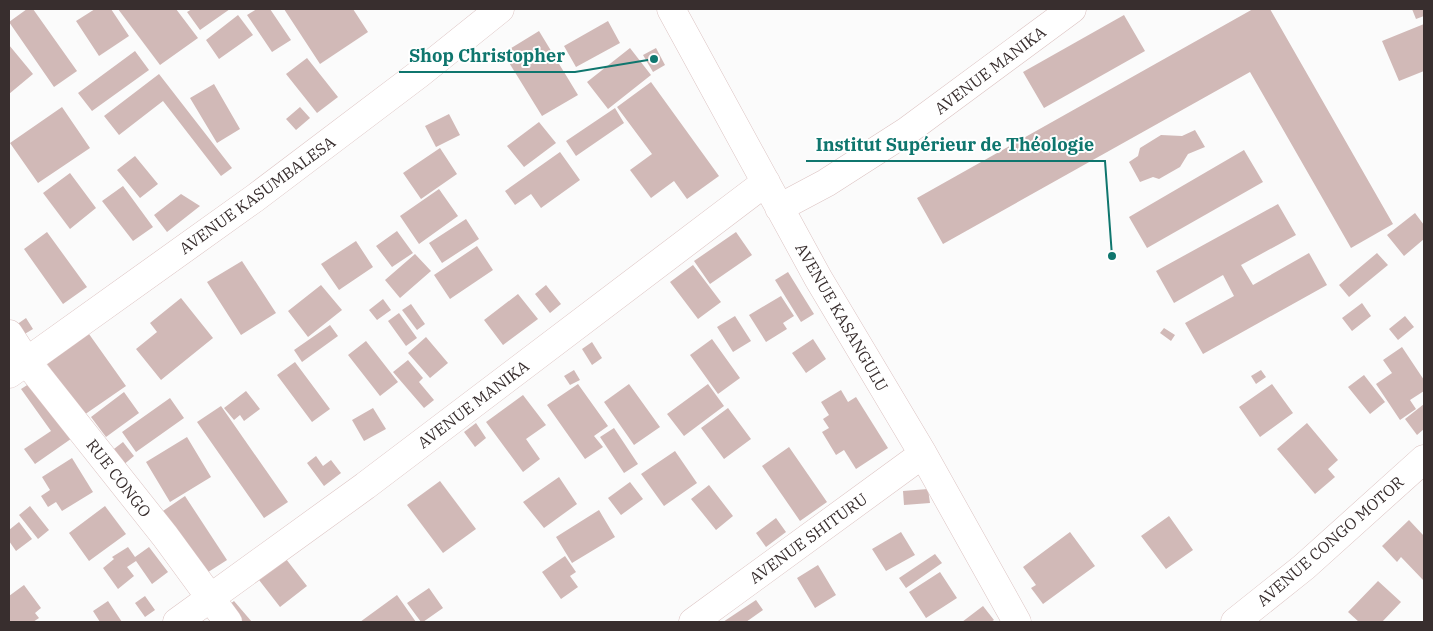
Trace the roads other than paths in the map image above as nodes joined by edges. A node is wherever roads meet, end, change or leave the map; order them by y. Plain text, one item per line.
1 (500, 9) edge
2 (671, 9) edge
3 (1072, 9) edge
4 (766, 182) junction
5 (779, 208) junction
6 (9, 334) edge
7 (18, 368) edge
8 (923, 454) junction
9 (1424, 459) edge
10 (209, 598) junction
11 (177, 622) edge
12 (228, 622) edge
13 (693, 622) edge
14 (1017, 622) edge
15 (1235, 622) edge

1 - 7 street, AVENUE KASUMBALESA
2 - 4 street, AVENUE KASANGULU
3 - 5 street, AVENUE MANIKA
4 - 5 street, AVENUE KASANGULU
4 - 10 street, AVENUE MANIKA
5 - 8 street, AVENUE KASANGULU
6 - 7 street, RUE CONGO
7 - 10 street, RUE CONGO
8 - 13 street, AVENUE SHITURU
8 - 14 street, AVENUE KASANGULU
9 - 15 street, AVENUE CONGO MOTOR
10 - 11 street, AVENUE MANIKA
10 - 12 street, RUE CONGO

